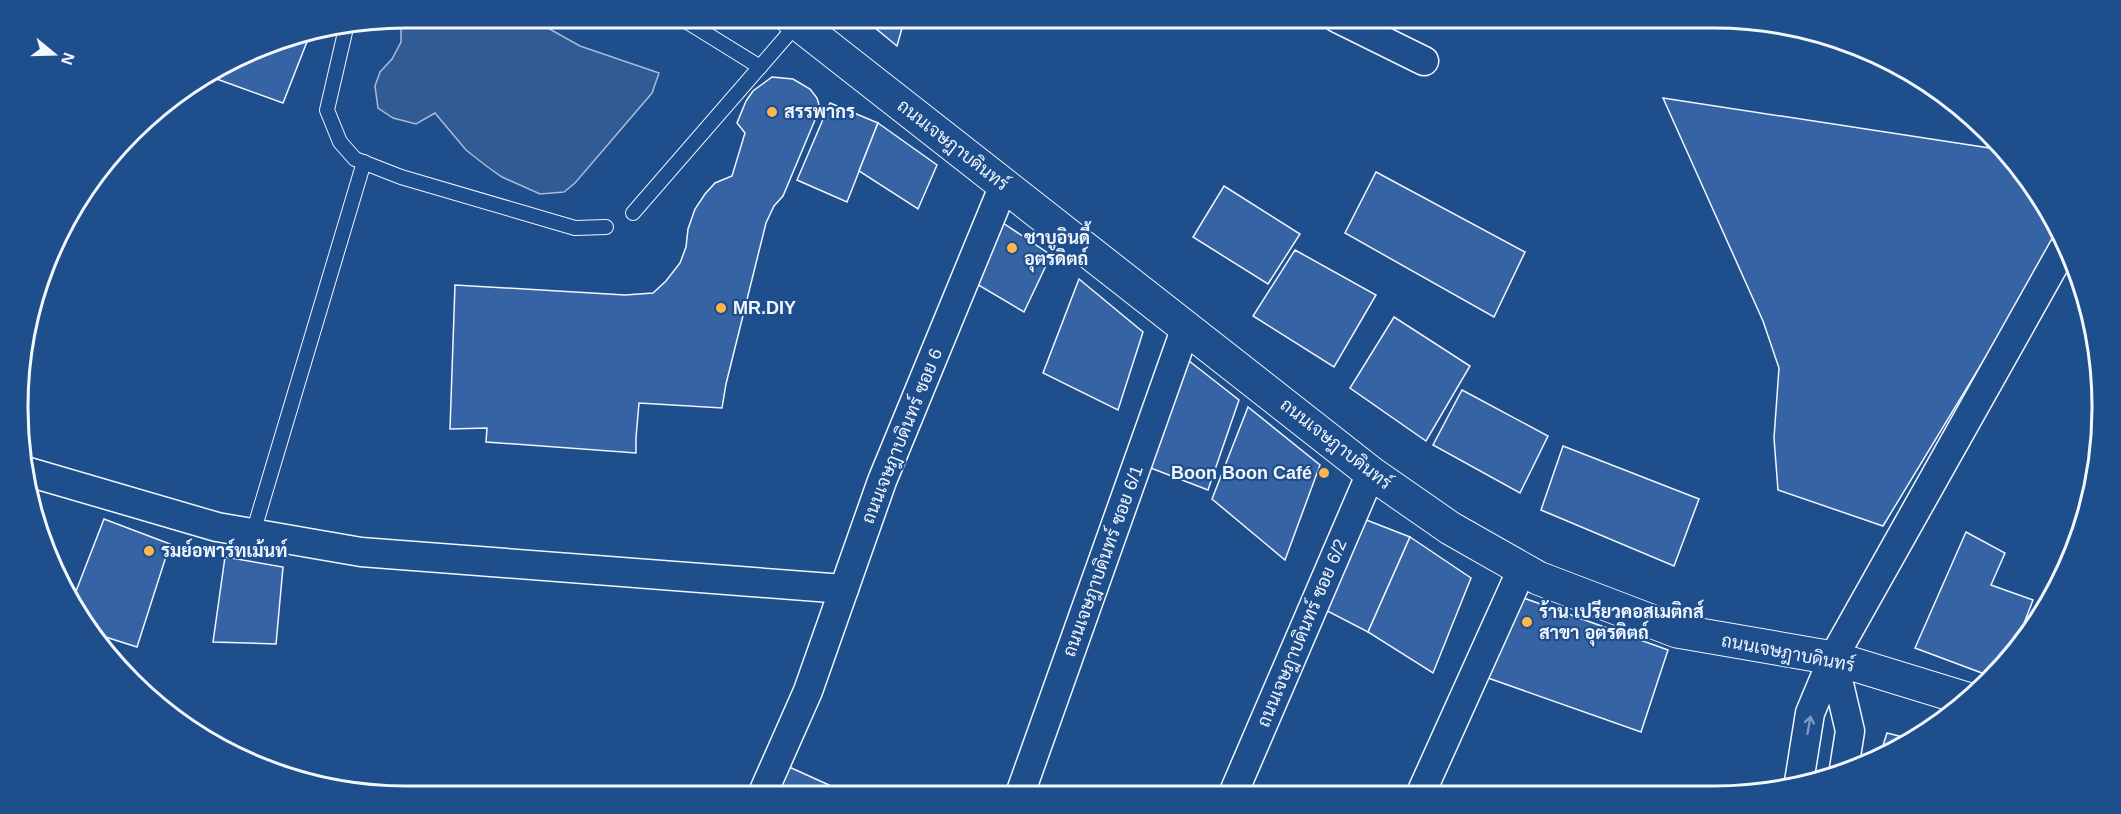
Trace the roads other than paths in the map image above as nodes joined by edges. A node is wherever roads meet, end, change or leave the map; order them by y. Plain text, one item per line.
1 (697, 28) edge
2 (790, 28) edge
3 (804, 28) edge
4 (1357, 28) edge
5 (345, 34) edge
6 (1424, 62) dead end
7 (760, 67) junction
8 (364, 162) junction
9 (1004, 185) junction
10 (633, 213) dead end
11 (606, 227) dead end
12 (2060, 254) edge
13 (1186, 327) junction
14 (1371, 473) junction
15 (35, 474) edge
16 (253, 534) junction
17 (1522, 569) junction
18 (844, 589) junction
19 (1833, 658) junction
20 (1958, 696) edge
21 (1845, 762) edge
22 (1800, 775) edge
23 (766, 786) edge
24 (1023, 786) edge
25 (1236, 786) edge
26 (1425, 786) edge

1 - 7 lane
2 - 7 lane
3 - 9 street, ถนนเจษฎาบดินทร์
4 - 6 street
5 - 8 lane
7 - 10 lane
8 - 11 lane
8 - 16 lane
9 - 13 street, ถนนเจษฎาบดินทร์
9 - 18 street, ถนนเจษฎาบดินทร์ ซอย 6
12 - 19 street
13 - 14 street, ถนนเจษฎาบดินทร์
13 - 24 street, ถนนเจษฎาบดินทร์ ซอย 6/1
14 - 17 street, ถนนเจษฎาบดินทร์
14 - 25 street, ถนนเจษฎาบดินทร์ ซอย 6/2
15 - 16 street
16 - 18 street
17 - 19 street, ถนนเจษฎาบดินทร์
17 - 26 street
18 - 23 street, ถนนเจษฎาบดินทร์ ซอย 6
19 - 20 street, ถนนเจษฎาบดินทร์
19 - 21 street
22 -> 19 street

